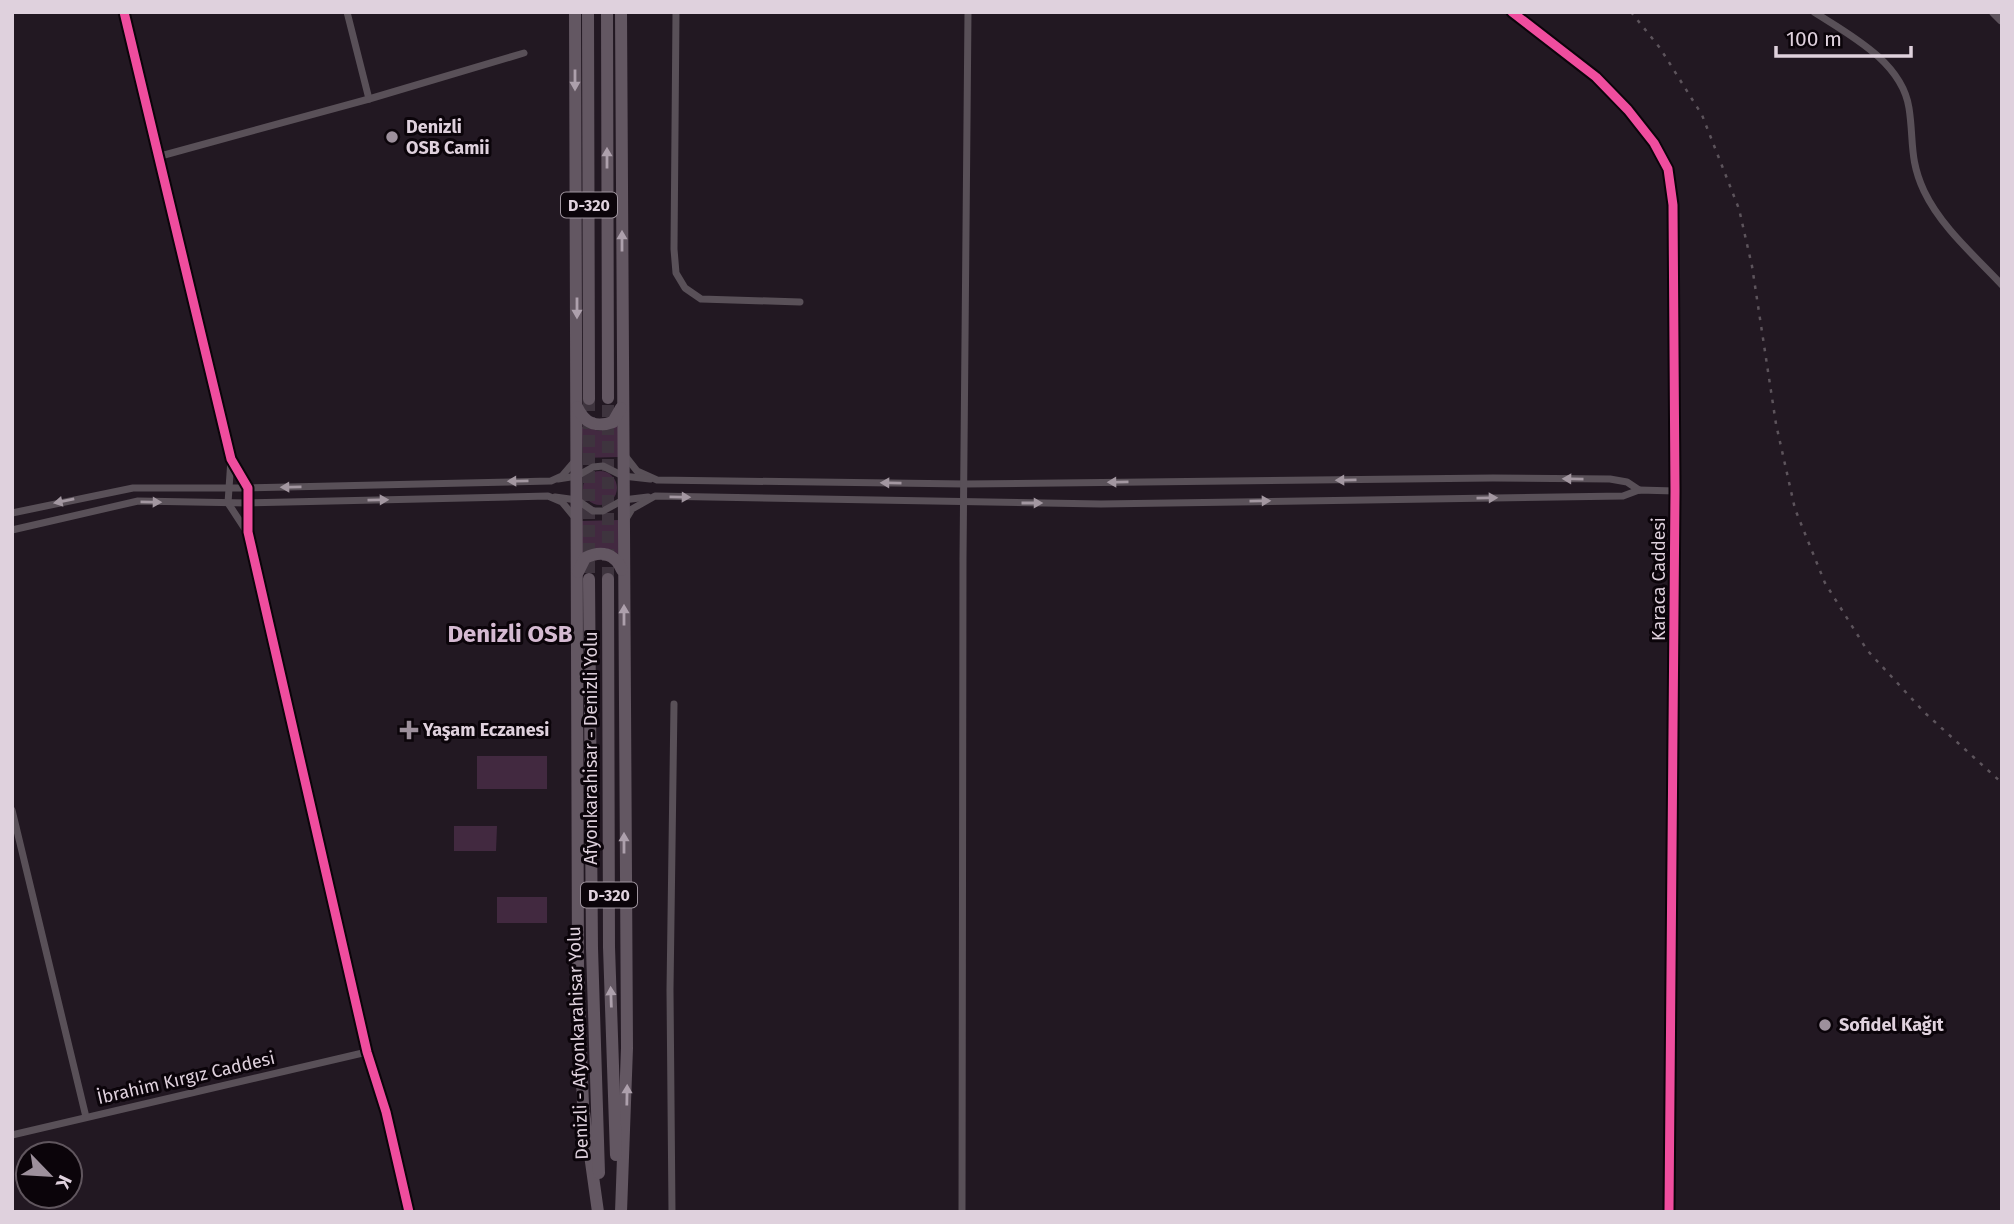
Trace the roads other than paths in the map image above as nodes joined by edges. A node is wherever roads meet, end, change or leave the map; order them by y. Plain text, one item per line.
1 (124, 12) edge
2 (347, 12) edge
3 (575, 12) edge
4 (588, 12) edge
5 (607, 12) edge
6 (621, 12) edge
7 (676, 12) edge
8 (968, 12) edge
9 (1513, 12) edge
10 (1814, 12) edge
11 (1994, 12) edge
12 (2002, 20) edge
13 (524, 53) dead end
14 (369, 99) junction
15 (157, 157) junction
16 (2002, 285) edge
17 (800, 302) dead end
18 (608, 398) tunnel mouth
19 (589, 399) tunnel mouth
20 (623, 404) junction
21 (577, 407) junction
22 (623, 451) junction
23 (577, 458) junction
24 (231, 459) junction
25 (577, 476) junction
26 (623, 476) junction
27 (657, 480) junction
28 (551, 481) junction
29 (965, 484) junction
30 (227, 488) junction
31 (247, 488) junction
32 (1639, 489) junction
33 (1675, 491) junction
34 (548, 496) junction
35 (655, 496) junction
36 (577, 499) junction
37 (623, 500) junction
38 (228, 503) junction
39 (248, 503) junction
40 (964, 503) junction
41 (12, 513) edge
42 (576, 519) junction
43 (623, 524) junction
44 (12, 530) edge
45 (248, 532) junction
46 (624, 573) junction
47 (583, 578) junction
48 (608, 579) tunnel mouth
49 (674, 704) dead end
50 (12, 810) edge
51 (367, 1052) junction
52 (86, 1117) junction
53 (12, 1135) edge
54 (408, 1212) edge
55 (599, 1212) edge
56 (620, 1212) edge
57 (672, 1212) edge
58 (962, 1212) edge
59 (1669, 1212) edge

1 - 15 street
2 - 14 street
3 -> 21 highway
4 - 19 highway, D-320
18 -> 5 highway, D-320
20 -> 6 highway
7 - 17 street
8 - 29 street
9 - 33 street, Karaca Caddesi
10 - 16 street
11 - 12 street
13 - 14 street
14 - 15 street
15 - 24 street
20 - 21 highway
20 - 22 highway
21 - 23 highway
22 - 26 highway
22 - 27 street
23 - 25 highway
23 - 28 street
24 - 30 street
24 - 31 street
25 - 26 street
25 - 28 street
25 - 36 highway
26 - 27 street
26 - 37 highway
29 -> 27 street
28 -> 31 street
32 -> 29 street
29 - 40 street
30 - 31 street
30 - 38 street
30 -> 41 street
31 - 39 street
32 - 33 street
40 -> 32 street
33 - 59 street, Karaca Caddesi
34 - 36 street
39 -> 34 street
34 - 42 street
35 - 37 street
35 -> 40 street
35 - 43 street
36 - 37 street
36 - 42 highway, Denizli - Afyonkarahisar Yolu
37 - 43 highway
38 - 39 street
44 -> 38 street
38 - 45 street
39 - 45 street
40 - 58 street
42 - 47 highway, Denizli - Afyonkarahisar Yolu
43 - 46 highway
45 - 51 street
46 - 47 highway
56 -> 46 highway
47 - 55 highway, Denizli - Afyonkarahisar Yolu / D-320
56 -> 48 highway, Afyonkarahisar - Denizli Yolu / D-320
49 - 57 street
50 - 52 street
51 - 52 street, İbrahim Kırgız Caddesi
51 - 54 street
52 - 53 street, İbrahim Kırgız Caddesi

